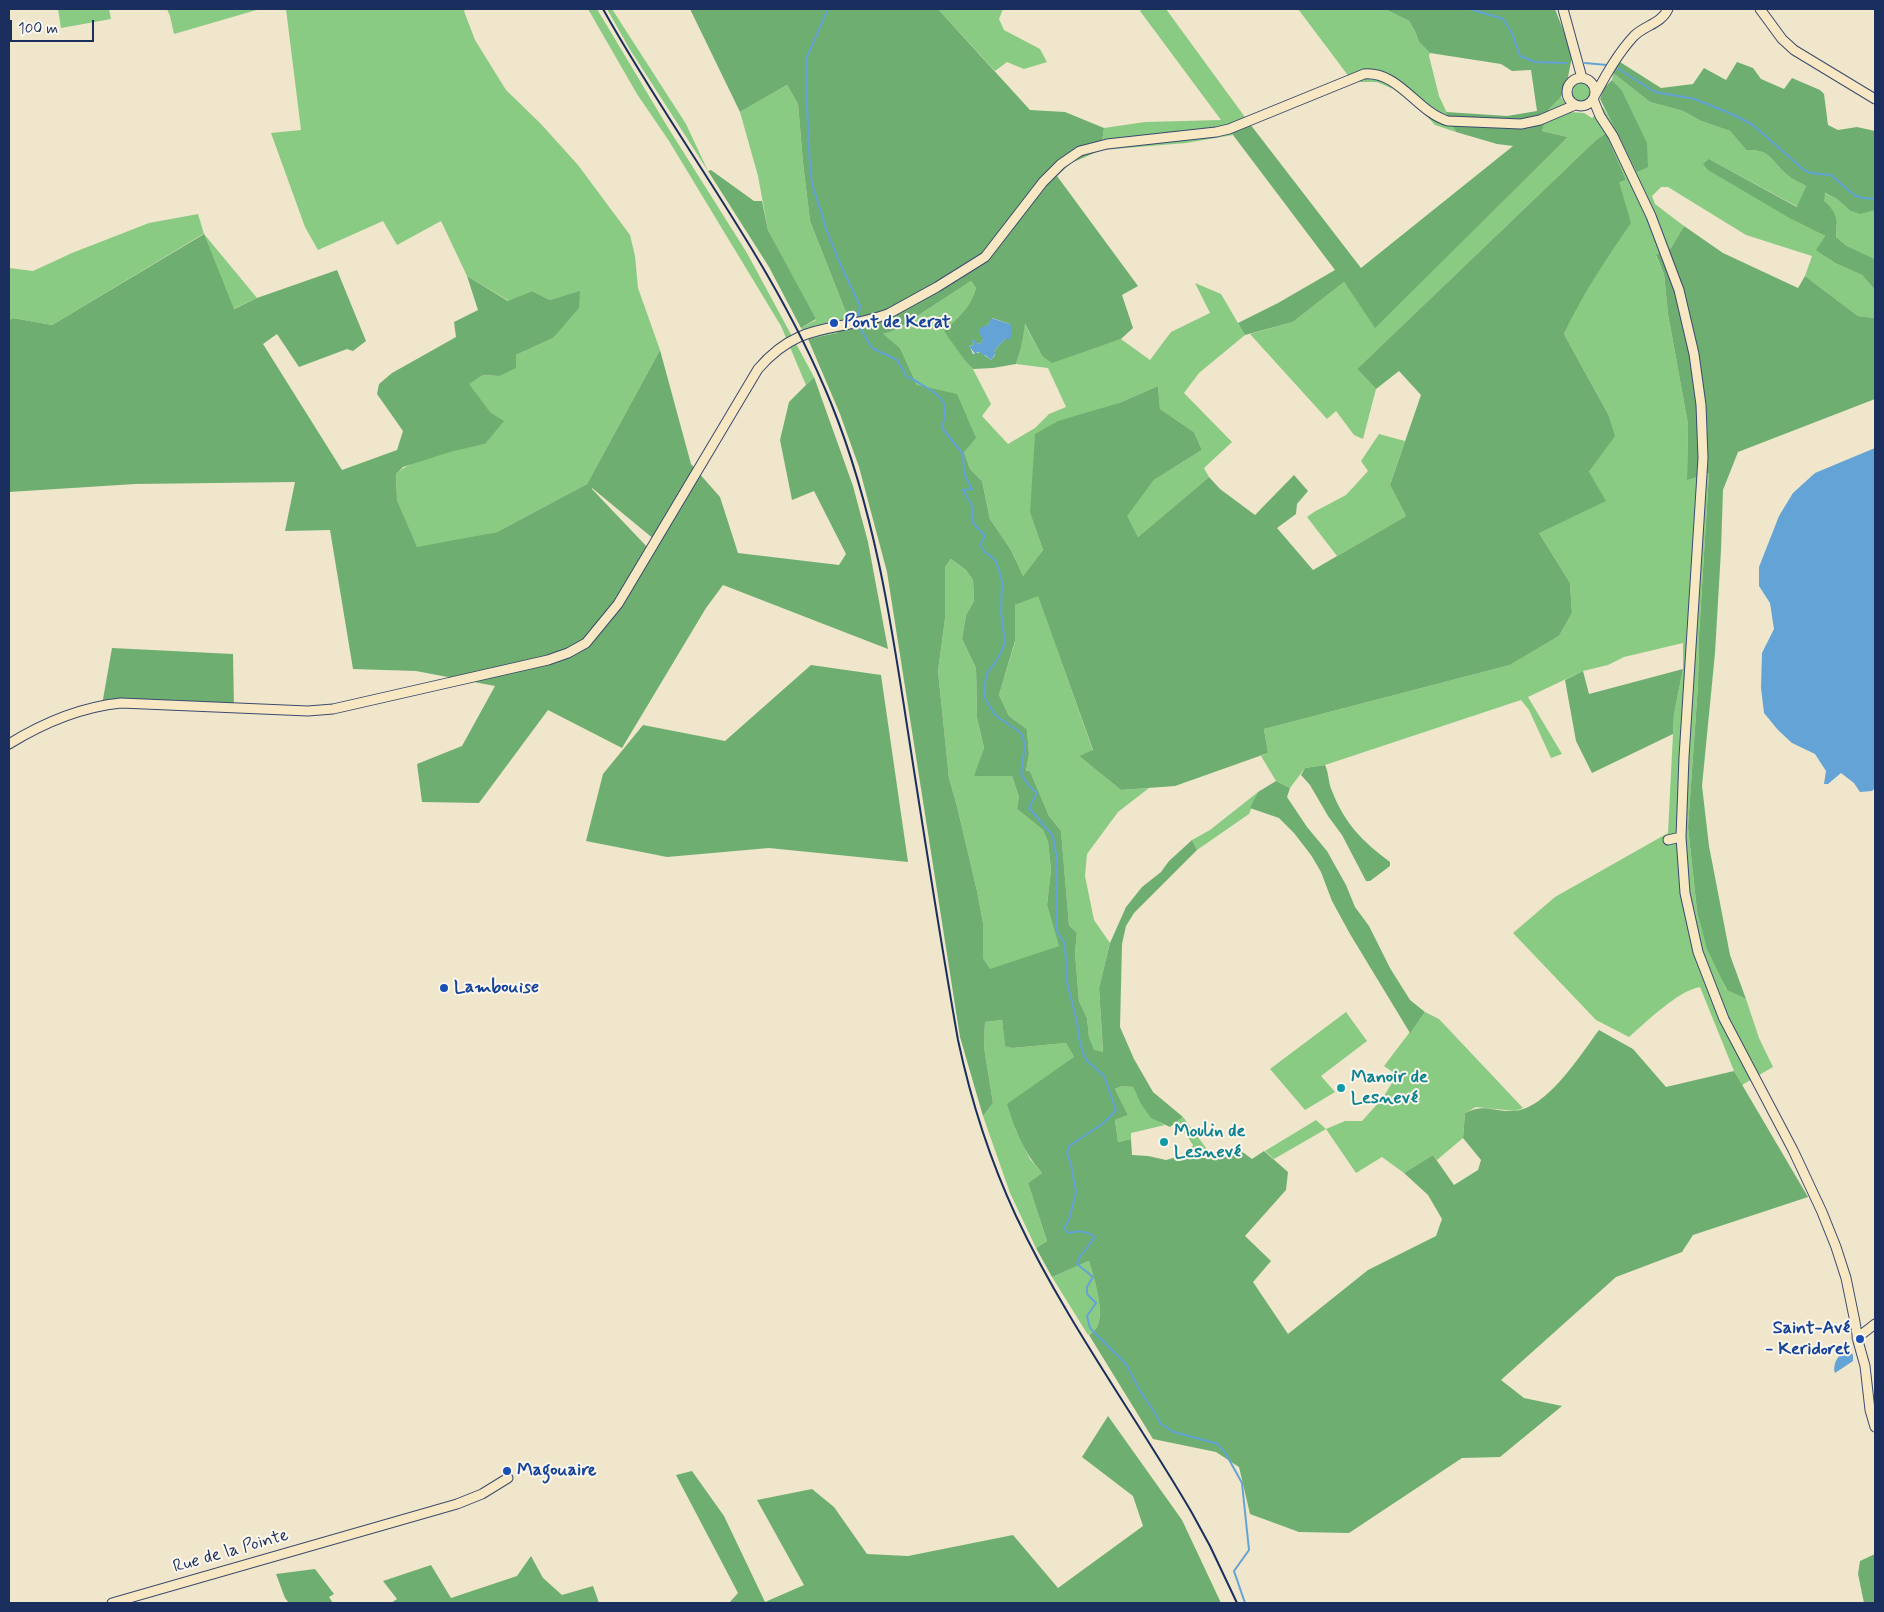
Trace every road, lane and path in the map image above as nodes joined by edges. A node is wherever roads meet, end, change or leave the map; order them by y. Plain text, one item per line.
1 (1563, 9) edge
2 (1668, 9) edge
3 (1760, 9) edge
4 (1574, 54) junction
5 (1582, 78) junction
6 (1604, 78) junction
7 (1571, 82) junction
8 (1592, 83) junction
9 (1567, 96) junction
10 (1594, 97) junction
11 (1875, 99) edge
12 (1579, 106) junction
13 (1549, 116) junction
14 (1600, 116) junction
15 (9, 744) edge
16 (1681, 838) junction
17 (1668, 840) dead end
18 (1855, 1322) junction
19 (1875, 1324) edge
20 (1857, 1339) junction
21 (1875, 1427) edge
22 (508, 1478) dead end
23 (112, 1603) edge

1 - 4 main road
2 - 6 main road
3 - 11 main road
4 - 5 main road
4 - 7 main road
5 - 7 main road
5 - 8 main road
6 - 8 main road
6 - 10 main road
7 - 9 main road
8 - 10 main road
9 - 12 main road
9 - 13 main road
10 - 12 main road
10 - 14 main road
12 - 13 main road
12 - 14 main road
13 - 15 main road
14 - 16 main road
16 - 17 main road
16 - 18 main road
18 - 19 main road
18 - 20 main road
19 - 20 main road
20 - 21 main road
22 - 23 main road, Rue de la Pointe

